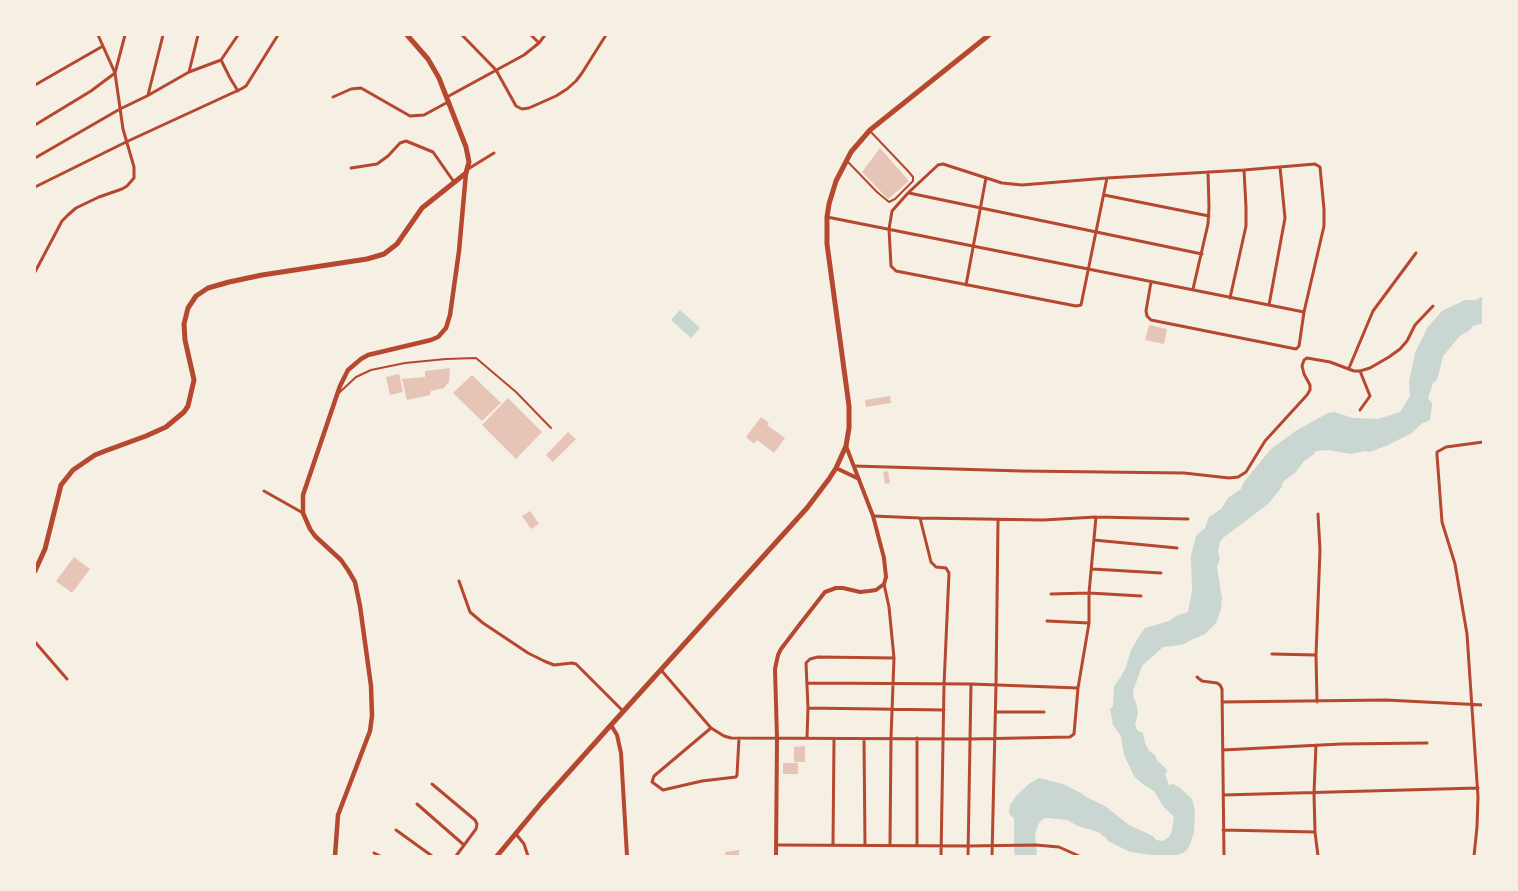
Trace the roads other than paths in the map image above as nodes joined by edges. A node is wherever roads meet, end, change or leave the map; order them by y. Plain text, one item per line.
1 (98, 35) edge
2 (124, 35) edge
3 (163, 35) edge
4 (198, 35) edge
5 (238, 35) edge
6 (278, 35) edge
7 (408, 35) edge
8 (462, 35) edge
9 (531, 35) edge
10 (545, 35) edge
11 (606, 35) edge
12 (988, 35) edge
13 (539, 43) junction
14 (104, 46) junction
15 (221, 60) junction
16 (496, 70) junction
17 (189, 72) junction
18 (115, 73) junction
19 (35, 85) edge
20 (238, 91) junction
21 (147, 96) junction
22 (333, 97) dead end
23 (448, 99) junction
24 (120, 109) junction
25 (35, 125) edge
26 (870, 130) junction
27 (126, 142) junction
28 (494, 152) dead end
29 (35, 158) edge
30 (846, 160) junction
31 (1280, 166) junction
32 (351, 168) dead end
33 (1244, 170) junction
34 (467, 171) junction
35 (1208, 172) junction
36 (986, 178) junction
37 (1107, 178) junction
38 (454, 182) junction
39 (35, 187) edge
40 (908, 193) junction
41 (1104, 195) junction
42 (981, 209) junction
43 (1209, 216) junction
44 (827, 217) junction
45 (889, 229) junction
46 (1097, 231) junction
47 (974, 246) junction
48 (1416, 253) dead end
49 (1202, 254) junction
50 (1089, 270) junction
51 (35, 272) edge
52 (1151, 282) junction
53 (966, 285) junction
54 (1193, 290) junction
55 (1230, 298) junction
56 (1269, 305) junction
57 (1433, 306) dead end
58 (1304, 312) junction
59 (1349, 368) junction
60 (1360, 372) junction
61 (337, 396) junction
62 (1360, 410) dead end
63 (551, 428) dead end
64 (1483, 442) edge
65 (846, 446) junction
66 (854, 466) junction
67 (836, 468) junction
68 (860, 479) junction
69 (264, 491) dead end
70 (303, 512) junction
71 (1318, 514) dead end
72 (873, 516) junction
73 (1096, 517) junction
74 (920, 518) junction
75 (1188, 519) dead end
76 (998, 520) junction
77 (1094, 540) junction
78 (1177, 548) dead end
79 (1092, 569) junction
80 (35, 570) edge
81 (1161, 573) dead end
82 (459, 581) dead end
83 (884, 584) junction
84 (1089, 593) junction
85 (1051, 594) dead end
86 (1140, 596) dead end
87 (1047, 621) dead end
88 (1089, 623) junction
89 (35, 642) edge
90 (1272, 654) dead end
91 (1316, 655) junction
92 (894, 658) junction
93 (660, 669) junction
94 (1197, 677) dead end
95 (67, 679) dead end
96 (807, 683) junction
97 (892, 683) junction
98 (944, 684) junction
99 (972, 684) junction
100 (996, 685) junction
101 (1078, 688) junction
102 (1222, 702) junction
103 (1317, 702) junction
104 (1471, 705) junction
105 (1483, 705) edge
106 (808, 708) junction
107 (892, 709) junction
108 (944, 710) junction
109 (622, 711) junction
110 (996, 712) junction
111 (1044, 712) dead end
112 (610, 725) junction
113 (711, 728) junction
114 (739, 738) junction
115 (777, 738) junction
116 (807, 738) junction
117 (864, 738) junction
118 (890, 738) junction
119 (917, 738) junction
120 (994, 738) junction
121 (834, 739) junction
122 (944, 739) junction
123 (970, 739) junction
124 (1427, 743) dead end
125 (1316, 745) junction
126 (1223, 750) junction
127 (432, 784) dead end
128 (1478, 788) junction
129 (1314, 792) junction
130 (1223, 795) junction
131 (417, 804) dead end
132 (396, 830) dead end
133 (1223, 830) junction
134 (1315, 832) junction
135 (516, 834) junction
136 (777, 845) junction
137 (833, 845) junction
138 (865, 845) junction
139 (890, 845) junction
140 (464, 846) junction
141 (917, 846) junction
142 (940, 846) junction
143 (968, 846) junction
144 (991, 846) junction
145 (374, 852) dead end
146 (335, 856) edge
147 (380, 856) edge
148 (432, 856) edge
149 (456, 856) edge
150 (497, 856) edge
151 (528, 856) edge
152 (627, 856) edge
153 (776, 856) edge
154 (940, 856) edge
155 (968, 856) edge
156 (992, 856) edge
157 (1079, 856) edge
158 (1224, 856) edge
159 (1318, 856) edge
160 (1474, 856) edge

1 - 14 street
2 - 18 street
3 - 21 street
4 - 17 street
5 - 15 street
6 - 20 street
7 - 23 main road
8 - 16 street
9 - 13 street
10 - 13 street
11 - 16 street
12 - 26 main road
13 - 16 street
14 - 18 street
14 - 19 street
15 - 17 street
15 - 20 street
16 - 23 street
17 - 21 street
18 - 24 street
18 - 25 street
20 - 27 street
21 - 24 street
22 - 23 street
23 - 34 main road
24 - 27 street
24 - 29 street
26 - 30 main road
26 - 30 lane
27 - 39 street
27 - 51 street
28 - 34 street
30 - 44 main road
31 - 33 street
31 - 56 street
31 - 58 street
32 - 38 street
33 - 35 street
33 - 55 street
34 - 38 main road
34 - 61 main road
35 - 37 street
35 - 43 street
36 - 37 street
36 - 40 street
36 - 42 street
37 - 41 street
38 - 80 main road
40 - 42 street
40 - 45 street
41 - 43 street
41 - 46 street
42 - 46 street
42 - 47 street
43 - 49 street
44 - 45 street
44 - 65 main road
45 - 47 street
45 - 53 street
46 - 49 street
46 - 50 street
47 - 50 street
47 - 53 street
48 - 59 street
49 - 54 street
50 - 52 street
50 - 53 street
52 - 54 street
52 - 58 street
54 - 55 street
55 - 56 street
56 - 58 street
57 - 60 street
59 - 60 street
59 - 66 street
60 - 62 street
61 - 63 lane
61 - 70 main road
64 - 104 street
65 - 66 street
65 - 67 main road
66 - 68 street
67 - 68 street
67 - 93 main road
68 - 72 street
69 - 70 street
70 - 146 main road
71 - 91 street
72 - 74 street
72 - 83 street
73 - 75 street
73 - 76 street
73 - 77 street
74 - 76 street
74 - 98 street
76 - 100 street
77 - 78 street
77 - 79 street
79 - 81 street
79 - 84 street
82 - 109 street
83 - 92 street
83 - 115 street
84 - 85 street
84 - 86 street
84 - 88 street
87 - 88 street
88 - 101 street
89 - 95 street
90 - 91 street
91 - 103 street
92 - 96 street
92 - 97 street
93 - 109 main road
93 - 113 street
94 - 102 street
96 - 97 street
96 - 106 street
97 - 98 street
97 - 107 street
98 - 99 street
98 - 108 street
99 - 100 street
99 - 123 street
100 - 101 street
100 - 110 street
101 - 120 street
102 - 103 street
102 - 126 street
103 - 104 street
104 - 105 street
104 - 128 street
106 - 107 street
106 - 116 street
107 - 108 street
107 - 118 street
108 - 122 street
109 - 112 main road
110 - 111 street
110 - 120 street
112 - 135 main road
112 - 152 street
113 - 114 street
113 - 114 street
114 - 115 street
115 - 116 street
115 - 136 street
116 - 121 street
117 - 118 street
117 - 121 street
117 - 138 street
118 - 119 street
118 - 139 street
119 - 122 street
119 - 141 street
120 - 123 street
120 - 144 street
121 - 137 street
122 - 123 street
122 - 142 street
123 - 143 street
124 - 125 street
125 - 126 street
125 - 129 street
126 - 130 street
127 - 140 street
128 - 129 street
128 - 160 street
129 - 130 street
129 - 134 street
130 - 133 street
131 - 140 street
132 - 148 street
133 - 134 street
133 - 158 street
134 - 159 street
135 - 150 main road
135 - 151 street
136 - 137 street
136 - 153 street
137 - 138 street
138 - 139 street
139 - 141 street
140 - 149 street
141 - 142 street
142 - 143 street
142 - 154 street
143 - 144 street
143 - 155 street
144 - 156 street
144 - 157 street
145 - 147 street

